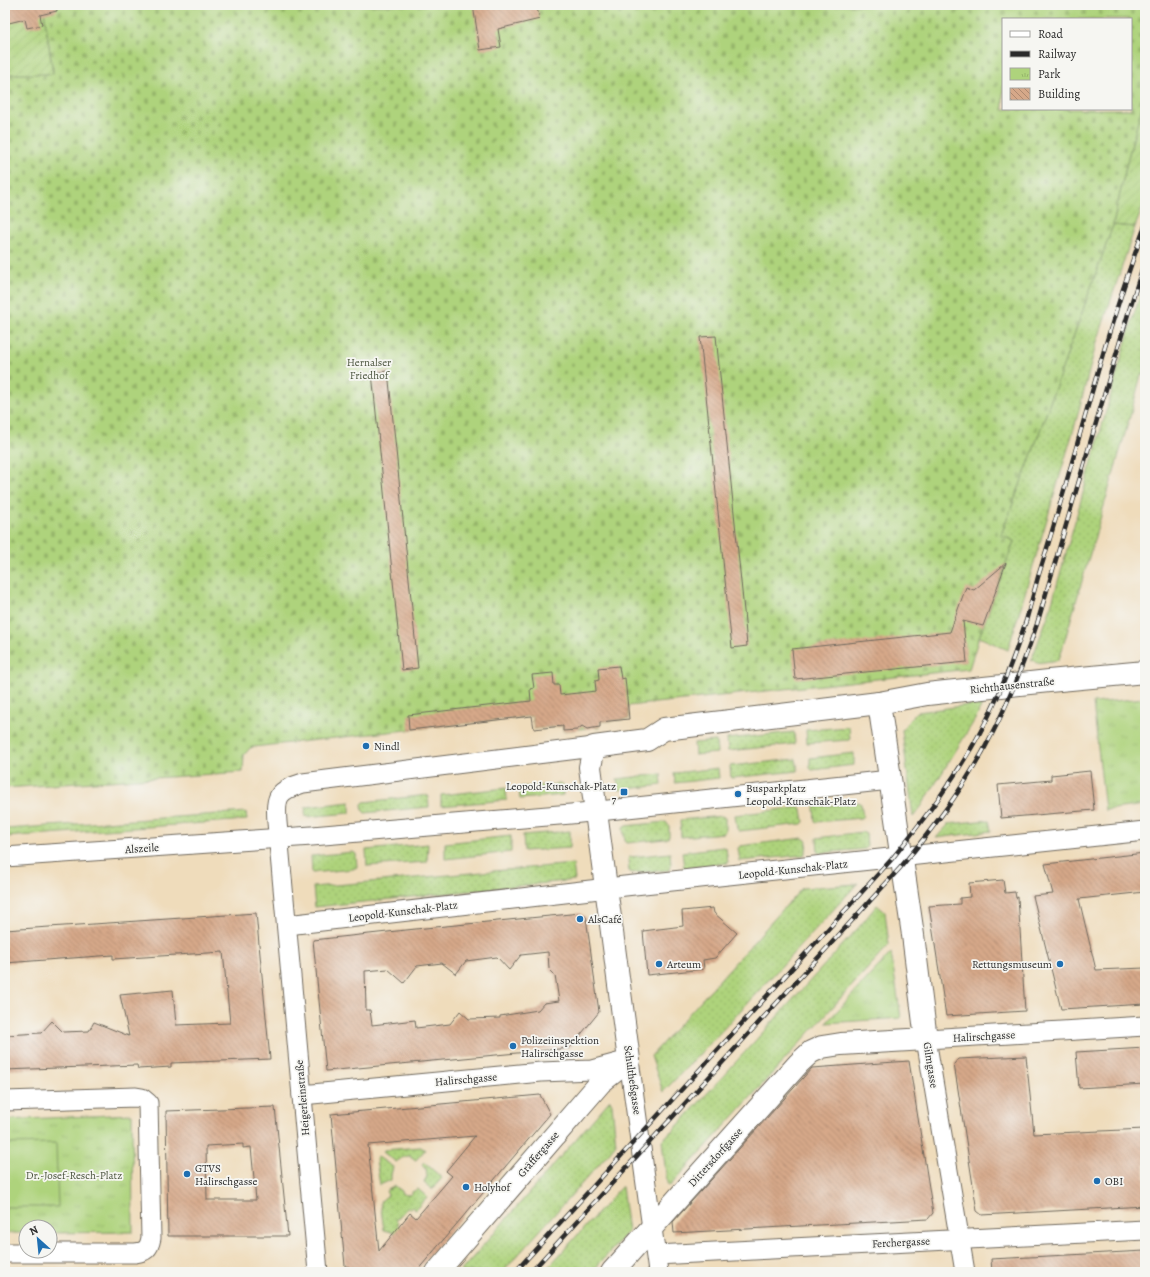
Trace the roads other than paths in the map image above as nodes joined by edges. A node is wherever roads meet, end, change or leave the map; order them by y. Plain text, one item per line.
1 (1145, 672) edge
2 (879, 703) junction
3 (594, 747) junction
4 (890, 780) junction
5 (596, 811) junction
6 (1145, 831) edge
7 (279, 838) junction
8 (5, 857) edge
9 (901, 857) junction
10 (606, 888) junction
11 (287, 925) junction
12 (1145, 1026) edge
13 (926, 1039) junction
14 (822, 1047) joint
15 (630, 1060) junction
16 (302, 1094) junction
17 (5, 1101) edge
18 (653, 1226) junction
19 (1145, 1230) edge
20 (960, 1239) junction
21 (5, 1253) edge
22 (657, 1263) edge
23 (318, 1272) edge
24 (437, 1272) edge
25 (612, 1272) edge
26 (965, 1272) edge

1 - 2 street, Richthausenstraße
2 - 3 street
2 - 4 street
3 - 5 street
3 - 7 street
4 - 5 street
4 - 9 street
5 - 7 street
5 - 10 street
6 - 9 street
7 - 8 street, Alszeile
7 - 11 street
9 - 10 street, Leopold-Kunschak-Platz
9 - 13 street, Gilmgasse
10 - 11 street, Leopold-Kunschak-Platz
10 - 15 street, Schultheßgasse
11 - 16 street, Heigerleinstraße
12 - 13 street, Halirschgasse
13 - 14 street, Halirschgasse
13 - 20 street, Gilmgasse
14 - 18 street, Dittersdorfgasse
15 - 16 street, Halirschgasse
15 - 18 street, Schultheßgasse
15 - 24 street, Gräffergasse
16 - 23 street, Heigerleinstraße
17 - 21 street
18 - 22 street, Schultheßgasse
18 - 25 street, Dittersdorfgasse
19 - 20 street, Ferchergasse
20 - 22 street, Ferchergasse
20 - 26 street, Gilmgasse

